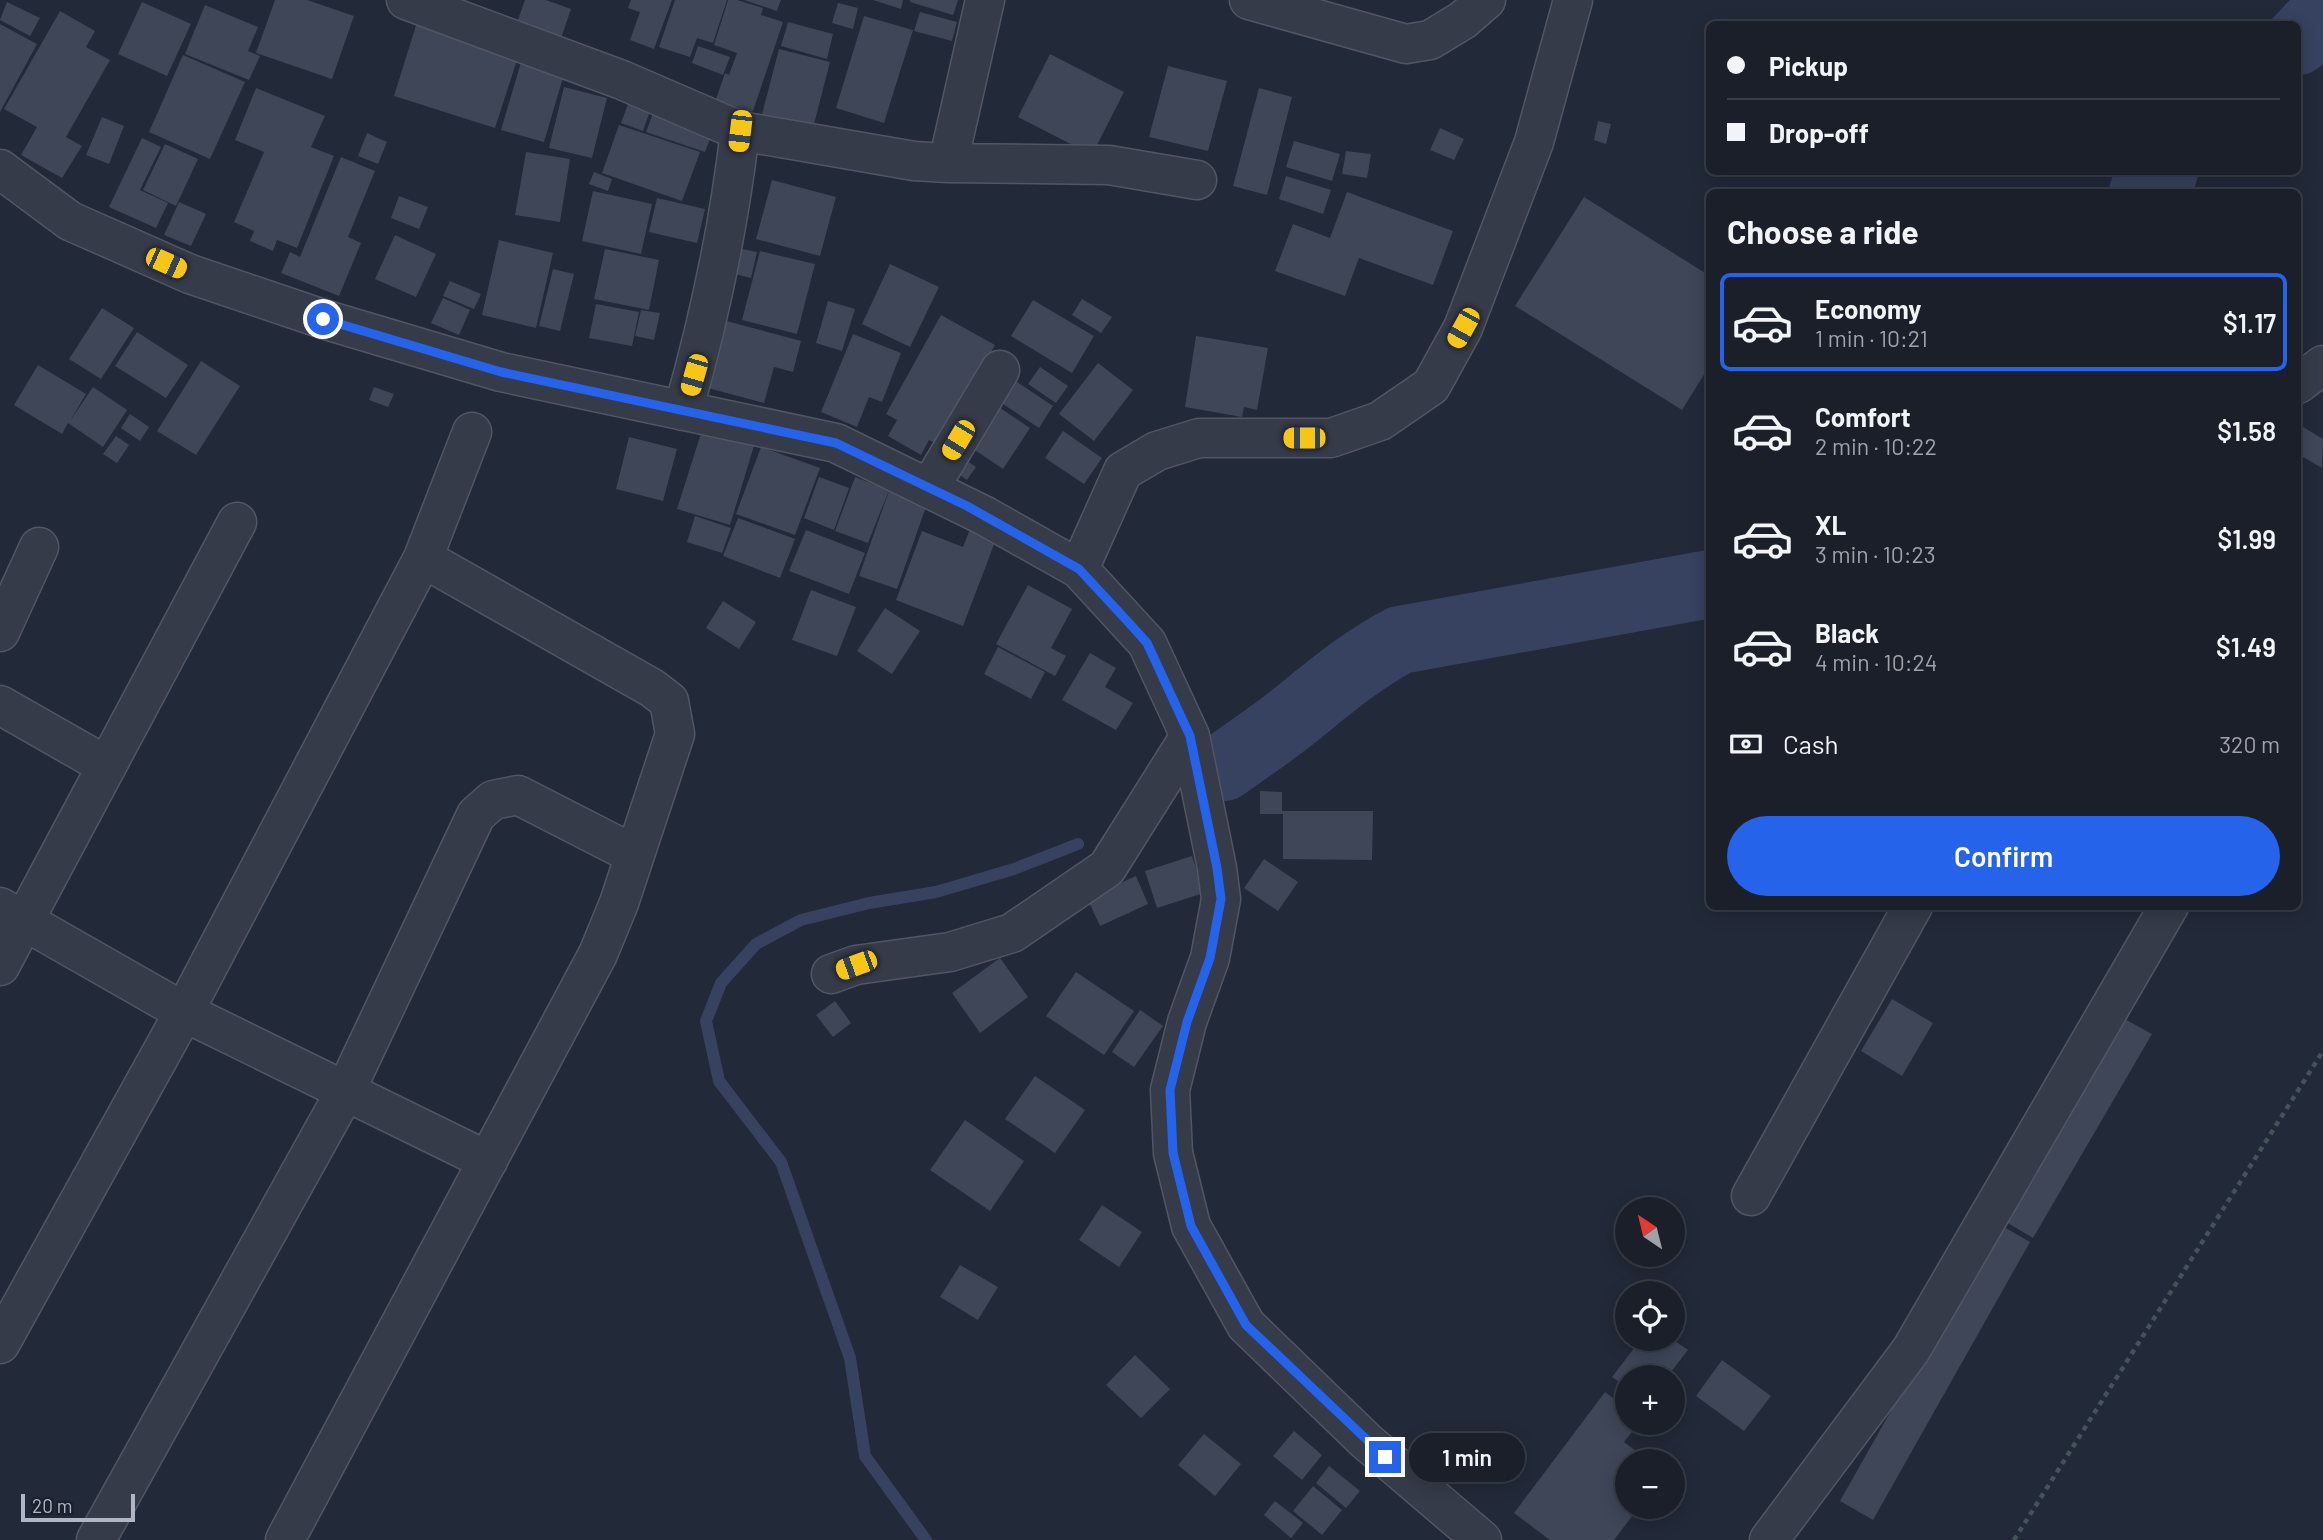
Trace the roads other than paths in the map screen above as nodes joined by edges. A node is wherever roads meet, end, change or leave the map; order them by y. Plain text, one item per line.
1 (406, 0) edge
2 (985, 0) edge
3 (1249, 0) edge
4 (1486, 0) edge
5 (1573, 0) edge
6 (740, 131) junction
7 (948, 163) junction
8 (0, 169) edge
9 (1197, 180) dead end
10 (2323, 365) edge
11 (1000, 370) dead end
12 (2301, 382) edge
13 (683, 411) junction
14 (472, 432) dead end
15 (930, 487) junction
16 (237, 522) dead end
17 (39, 547) dead end
18 (423, 558) junction
19 (1079, 569) junction
20 (0, 632) edge
21 (0, 705) edge
22 (1190, 736) junction
23 (107, 766) junction
24 (635, 855) junction
25 (1911, 910) edge
26 (2167, 910) edge
27 (12, 913) edge
28 (0, 966) edge
29 (831, 974) dead end
30 (184, 1012) junction
31 (345, 1092) junction
32 (488, 1161) junction
33 (1751, 1196) dead end
34 (0, 1344) edge
35 (96, 1540) edge
36 (285, 1540) edge
37 (1482, 1540) edge
38 (1769, 1540) edge

1 - 6 street
2 - 7 street
3 - 4 street
5 - 19 street
6 - 7 street
6 - 13 street
7 - 9 street
8 - 13 street
10 - 12 street
11 - 15 street
13 - 15 street
14 - 18 street
15 - 19 street
16 - 23 street
17 - 20 street
18 - 24 street
18 - 30 street
19 - 22 street
21 - 23 street
22 - 29 street
22 - 37 street
23 - 27 street
24 - 31 street
24 - 32 street
25 - 33 street
26 - 38 street
27 - 28 street
27 - 30 street
30 - 31 street
30 - 34 street
31 - 32 street
31 - 35 street
32 - 36 street

